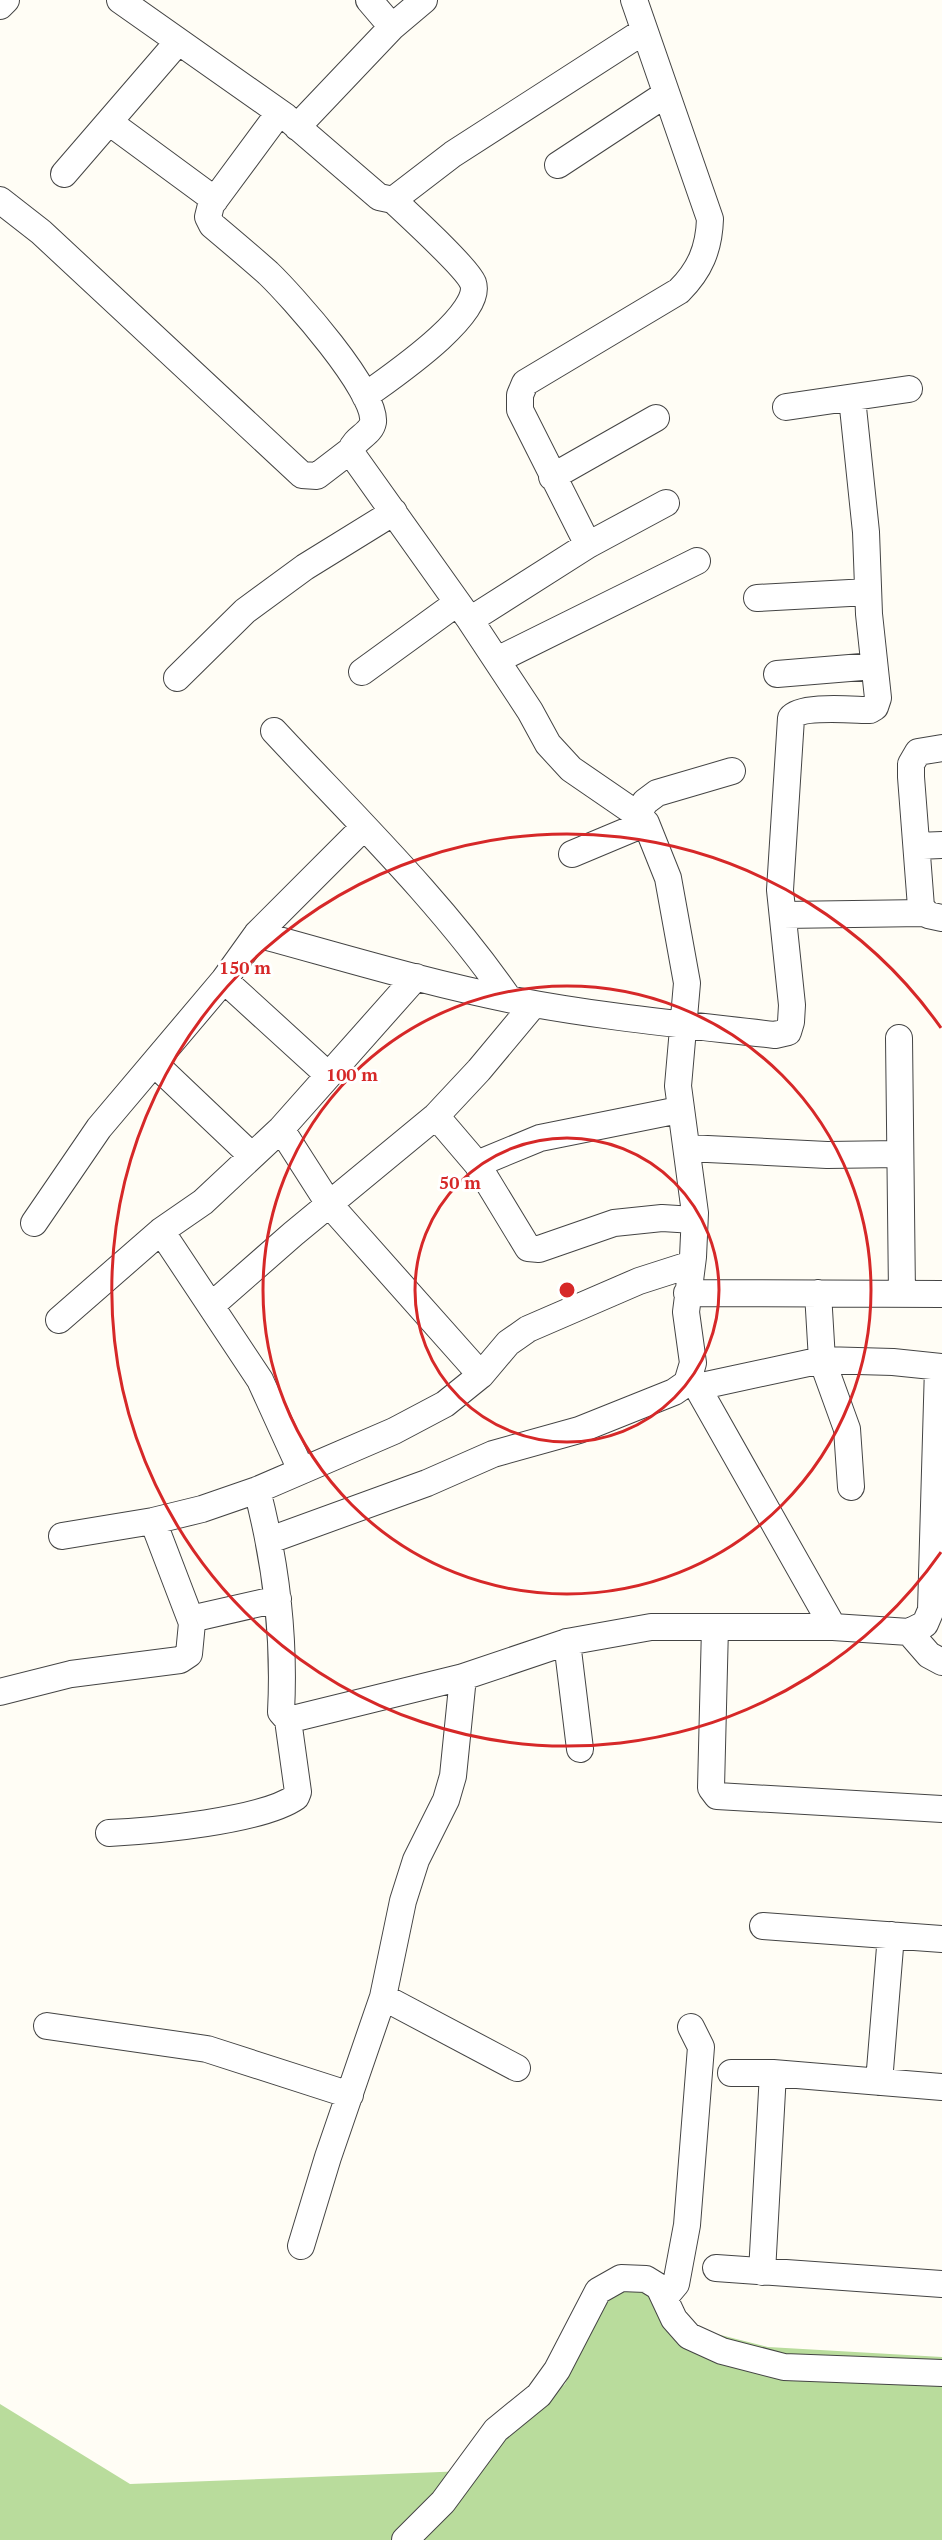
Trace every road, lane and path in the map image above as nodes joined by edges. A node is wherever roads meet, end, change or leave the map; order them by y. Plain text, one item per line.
1 (6, 0) edge
2 (120, 0) edge
3 (369, 0) edge
4 (424, 0) edge
5 (634, 0) edge
6 (0, 6) edge
7 (392, 27) junction
8 (644, 31) junction
9 (177, 43) junction
10 (666, 94) junction
11 (288, 120) junction
12 (109, 122) junction
13 (558, 165) dead end
14 (64, 174) dead end
15 (0, 200) edge
16 (214, 200) junction
17 (393, 200) junction
18 (909, 389) dead end
19 (365, 396) junction
20 (852, 398) junction
21 (786, 407) dead end
22 (656, 418) dead end
23 (351, 450) junction
24 (552, 477) junction
25 (666, 503) dead end
26 (394, 512) junction
27 (588, 545) junction
28 (697, 561) dead end
29 (868, 592) junction
30 (757, 598) dead end
31 (464, 611) junction
32 (497, 660) junction
33 (874, 666) junction
34 (362, 672) dead end
35 (777, 674) dead end
36 (177, 678) dead end
37 (274, 731) dead end
38 (942, 748) edge
39 (732, 771) dead end
40 (642, 819) junction
41 (364, 827) junction
42 (929, 846) edge
43 (572, 854) dead end
44 (783, 915) junction
45 (933, 915) edge
46 (257, 934) junction
47 (416, 977) junction
48 (224, 980) junction
49 (509, 999) junction
50 (534, 1004) junction
51 (684, 1025) junction
52 (899, 1038) dead end
53 (155, 1064) junction
54 (327, 1074) junction
55 (679, 1110) junction
56 (436, 1116) junction
57 (281, 1129) junction
58 (687, 1148) junction
59 (899, 1154) junction
60 (252, 1156) junction
61 (477, 1164) junction
62 (329, 1204) junction
63 (694, 1220) junction
64 (34, 1222) dead end
65 (161, 1232) junction
66 (692, 1264) junction
67 (687, 1293) junction
68 (818, 1293) junction
69 (902, 1294) junction
70 (942, 1294) edge
71 (212, 1305) junction
72 (58, 1320) dead end
73 (822, 1360) junction
74 (940, 1367) edge
75 (481, 1375) junction
76 (694, 1382) junction
77 (301, 1470) junction
78 (851, 1487) dead end
79 (257, 1490) junction
80 (153, 1521) junction
81 (62, 1536) dead end
82 (270, 1540) junction
83 (278, 1599) junction
84 (192, 1623) junction
85 (715, 1627) junction
86 (833, 1627) junction
87 (909, 1632) junction
88 (567, 1642) junction
89 (942, 1662) edge
90 (463, 1677) junction
91 (0, 1692) edge
92 (288, 1720) junction
93 (580, 1749) dead end
94 (942, 1809) edge
95 (109, 1833) dead end
96 (763, 1926) dead end
97 (891, 1935) junction
98 (942, 1939) edge
99 (383, 1997) junction
100 (47, 2026) dead end
101 (691, 2027) dead end
102 (517, 2068) dead end
103 (731, 2073) dead end
104 (773, 2073) junction
105 (879, 2082) junction
106 (942, 2087) edge
107 (350, 2095) junction
108 (301, 2246) dead end
109 (716, 2268) dead end
110 (762, 2272) junction
111 (942, 2284) edge
112 (665, 2297) junction
113 (942, 2373) edge
114 (405, 2540) edge

1 - 6 street
2 - 9 street
3 - 7 street
4 - 7 street
5 - 8 street
7 - 11 street
8 - 10 street
8 - 17 street
9 - 11 street
9 - 12 street
10 - 13 street
10 - 24 street
11 - 16 street
11 - 17 street
12 - 14 street
12 - 16 street
15 - 23 street
16 - 19 street
17 - 19 street
18 - 20 street
19 - 23 street
20 - 21 street
20 - 29 street
22 - 24 street
23 - 26 street
24 - 27 street
25 - 27 street
26 - 31 street
26 - 36 street
27 - 31 street
28 - 32 street
29 - 30 street
29 - 33 street
31 - 32 street
31 - 34 street
32 - 40 street
33 - 35 street
33 - 44 street
37 - 41 street
38 - 42 street
39 - 40 street
40 - 43 street
40 - 51 street
41 - 46 street
41 - 49 street
42 - 45 street
44 - 45 street
44 - 51 street
46 - 47 street
46 - 48 street
47 - 49 street
47 - 54 street
48 - 53 street
48 - 54 street
49 - 50 street
50 - 51 street
50 - 56 street
51 - 55 street
52 - 59 street
53 - 60 street
53 - 64 street
54 - 57 street
55 - 58 street
55 - 61 street
56 - 61 street
56 - 62 street
57 - 60 street
57 - 62 street
58 - 59 street
58 - 63 street
59 - 69 street
60 - 65 street
61 - 63 street
62 - 71 street
62 - 75 street
63 - 66 street
65 - 71 street
65 - 72 street
66 - 67 street
66 - 75 street
67 - 68 street
67 - 76 street
68 - 69 street
68 - 73 street
69 - 70 street
71 - 77 street
73 - 74 street
73 - 76 street
73 - 78 street
74 - 87 street
75 - 77 street
76 - 82 street
76 - 86 street
77 - 79 street
79 - 80 street
79 - 82 street
80 - 81 street
80 - 84 street
82 - 83 street
83 - 84 street
83 - 92 street
84 - 91 street
85 - 86 street
85 - 88 street
85 - 94 street
86 - 87 street
87 - 89 street
88 - 90 street
88 - 93 street
90 - 92 street
90 - 99 street
92 - 95 street
96 - 97 street
97 - 98 street
97 - 105 street
99 - 102 street
99 - 107 street
100 - 107 street
101 - 112 street
103 - 104 street
104 - 105 street
104 - 110 street
105 - 106 street
107 - 108 street
109 - 110 street
110 - 111 street
112 - 113 street
112 - 114 street

